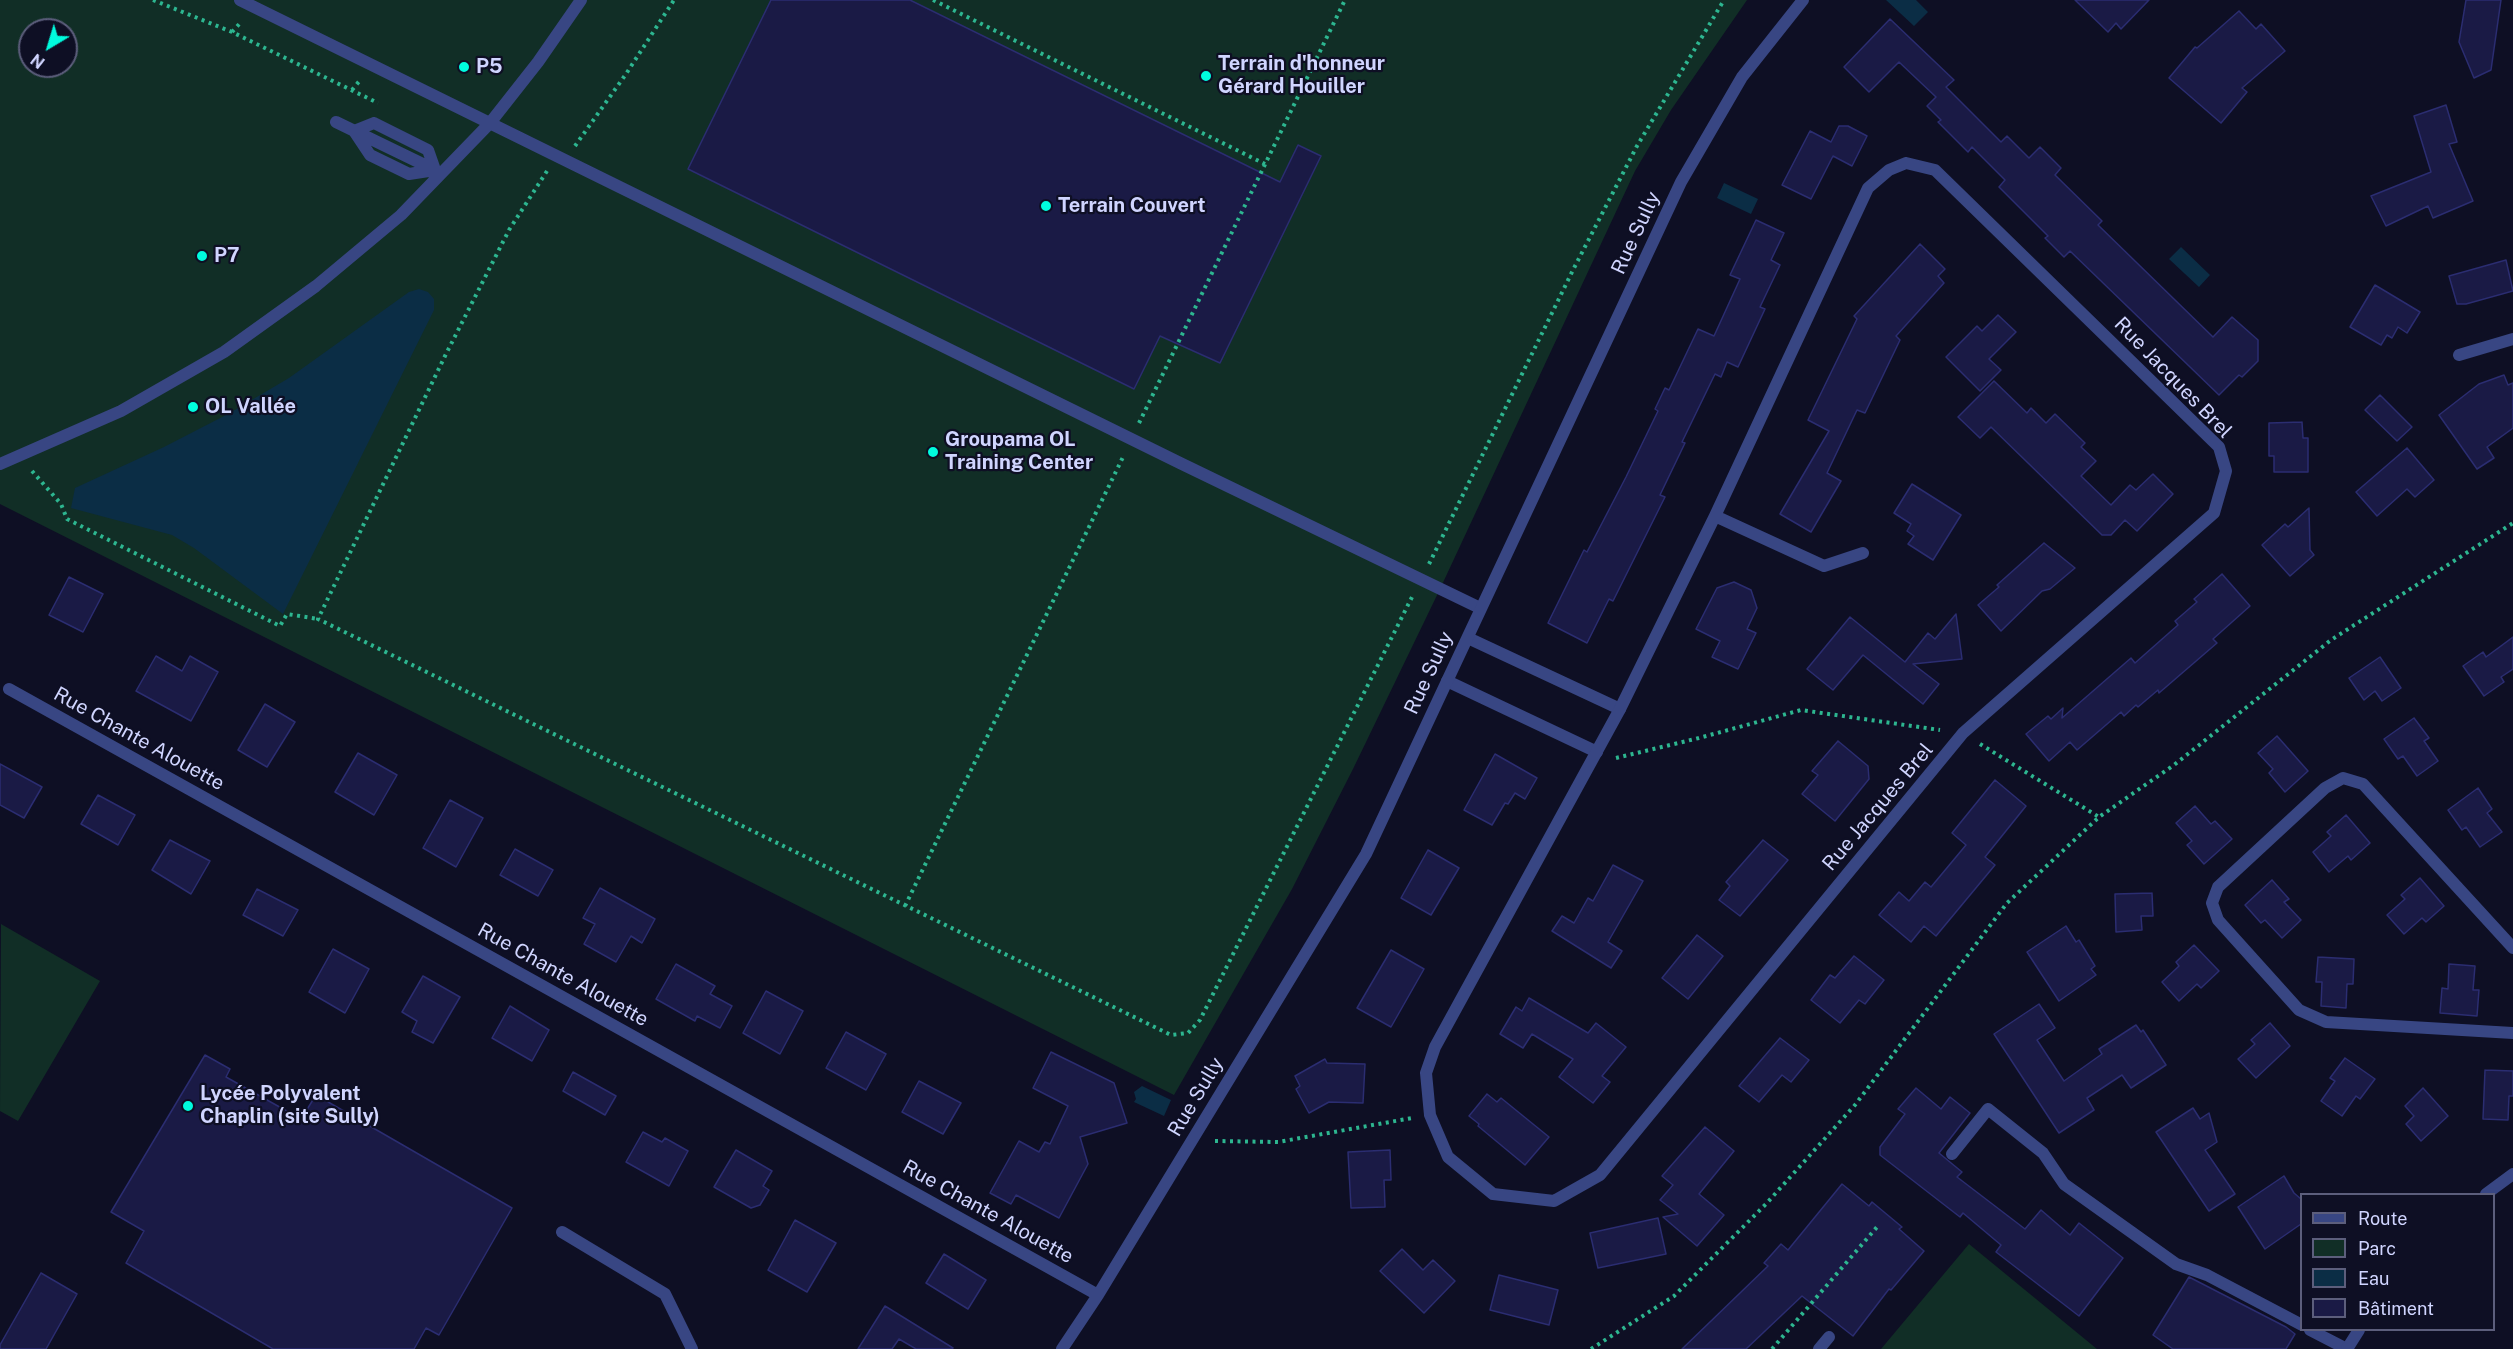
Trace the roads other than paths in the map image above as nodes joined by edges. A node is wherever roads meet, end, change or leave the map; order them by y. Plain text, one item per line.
1 (240, 0) edge
2 (581, 0) edge
3 (1803, 0) edge
4 (336, 122) dead end
5 (490, 123) junction
6 (439, 171) junction
7 (2513, 339) edge
8 (2459, 355) dead end
9 (0, 464) edge
10 (1715, 516) junction
11 (1863, 553) dead end
12 (1480, 608) junction
13 (1467, 638) junction
14 (1447, 681) junction
15 (9, 689) dead end
16 (1620, 709) junction
17 (1597, 752) junction
18 (2513, 948) edge
19 (2513, 1033) edge
20 (1952, 1154) dead end
21 (2513, 1174) edge
22 (2487, 1193) edge
23 (562, 1232) dead end
24 (1098, 1295) junction
25 (2300, 1324) edge
26 (2314, 1331) edge
27 (2358, 1331) edge
28 (1829, 1337) dead end
29 (692, 1349) edge
30 (1062, 1349) edge
31 (1819, 1349) edge
32 (2347, 1349) edge

1 - 5 street
2 - 5 street
3 - 12 street, Rue Sully
4 - 6 street
5 - 6 street
5 - 12 street
6 - 9 street
7 - 8 street
10 - 11 street
10 - 16 street, Rue Jacques Brel
10 - 17 street, Rue Jacques Brel
12 - 13 street, Rue Sully
13 - 14 street, Rue Sully
13 - 16 street
14 - 17 street
14 - 24 street, Rue Sully
15 - 24 street, Rue Chante Alouette
16 - 17 street, Rue Jacques Brel
18 - 19 street
20 - 25 street
21 - 22 street
23 - 29 street
24 - 30 street, Rue Sully
26 - 32 street
27 - 32 street
28 - 31 street

